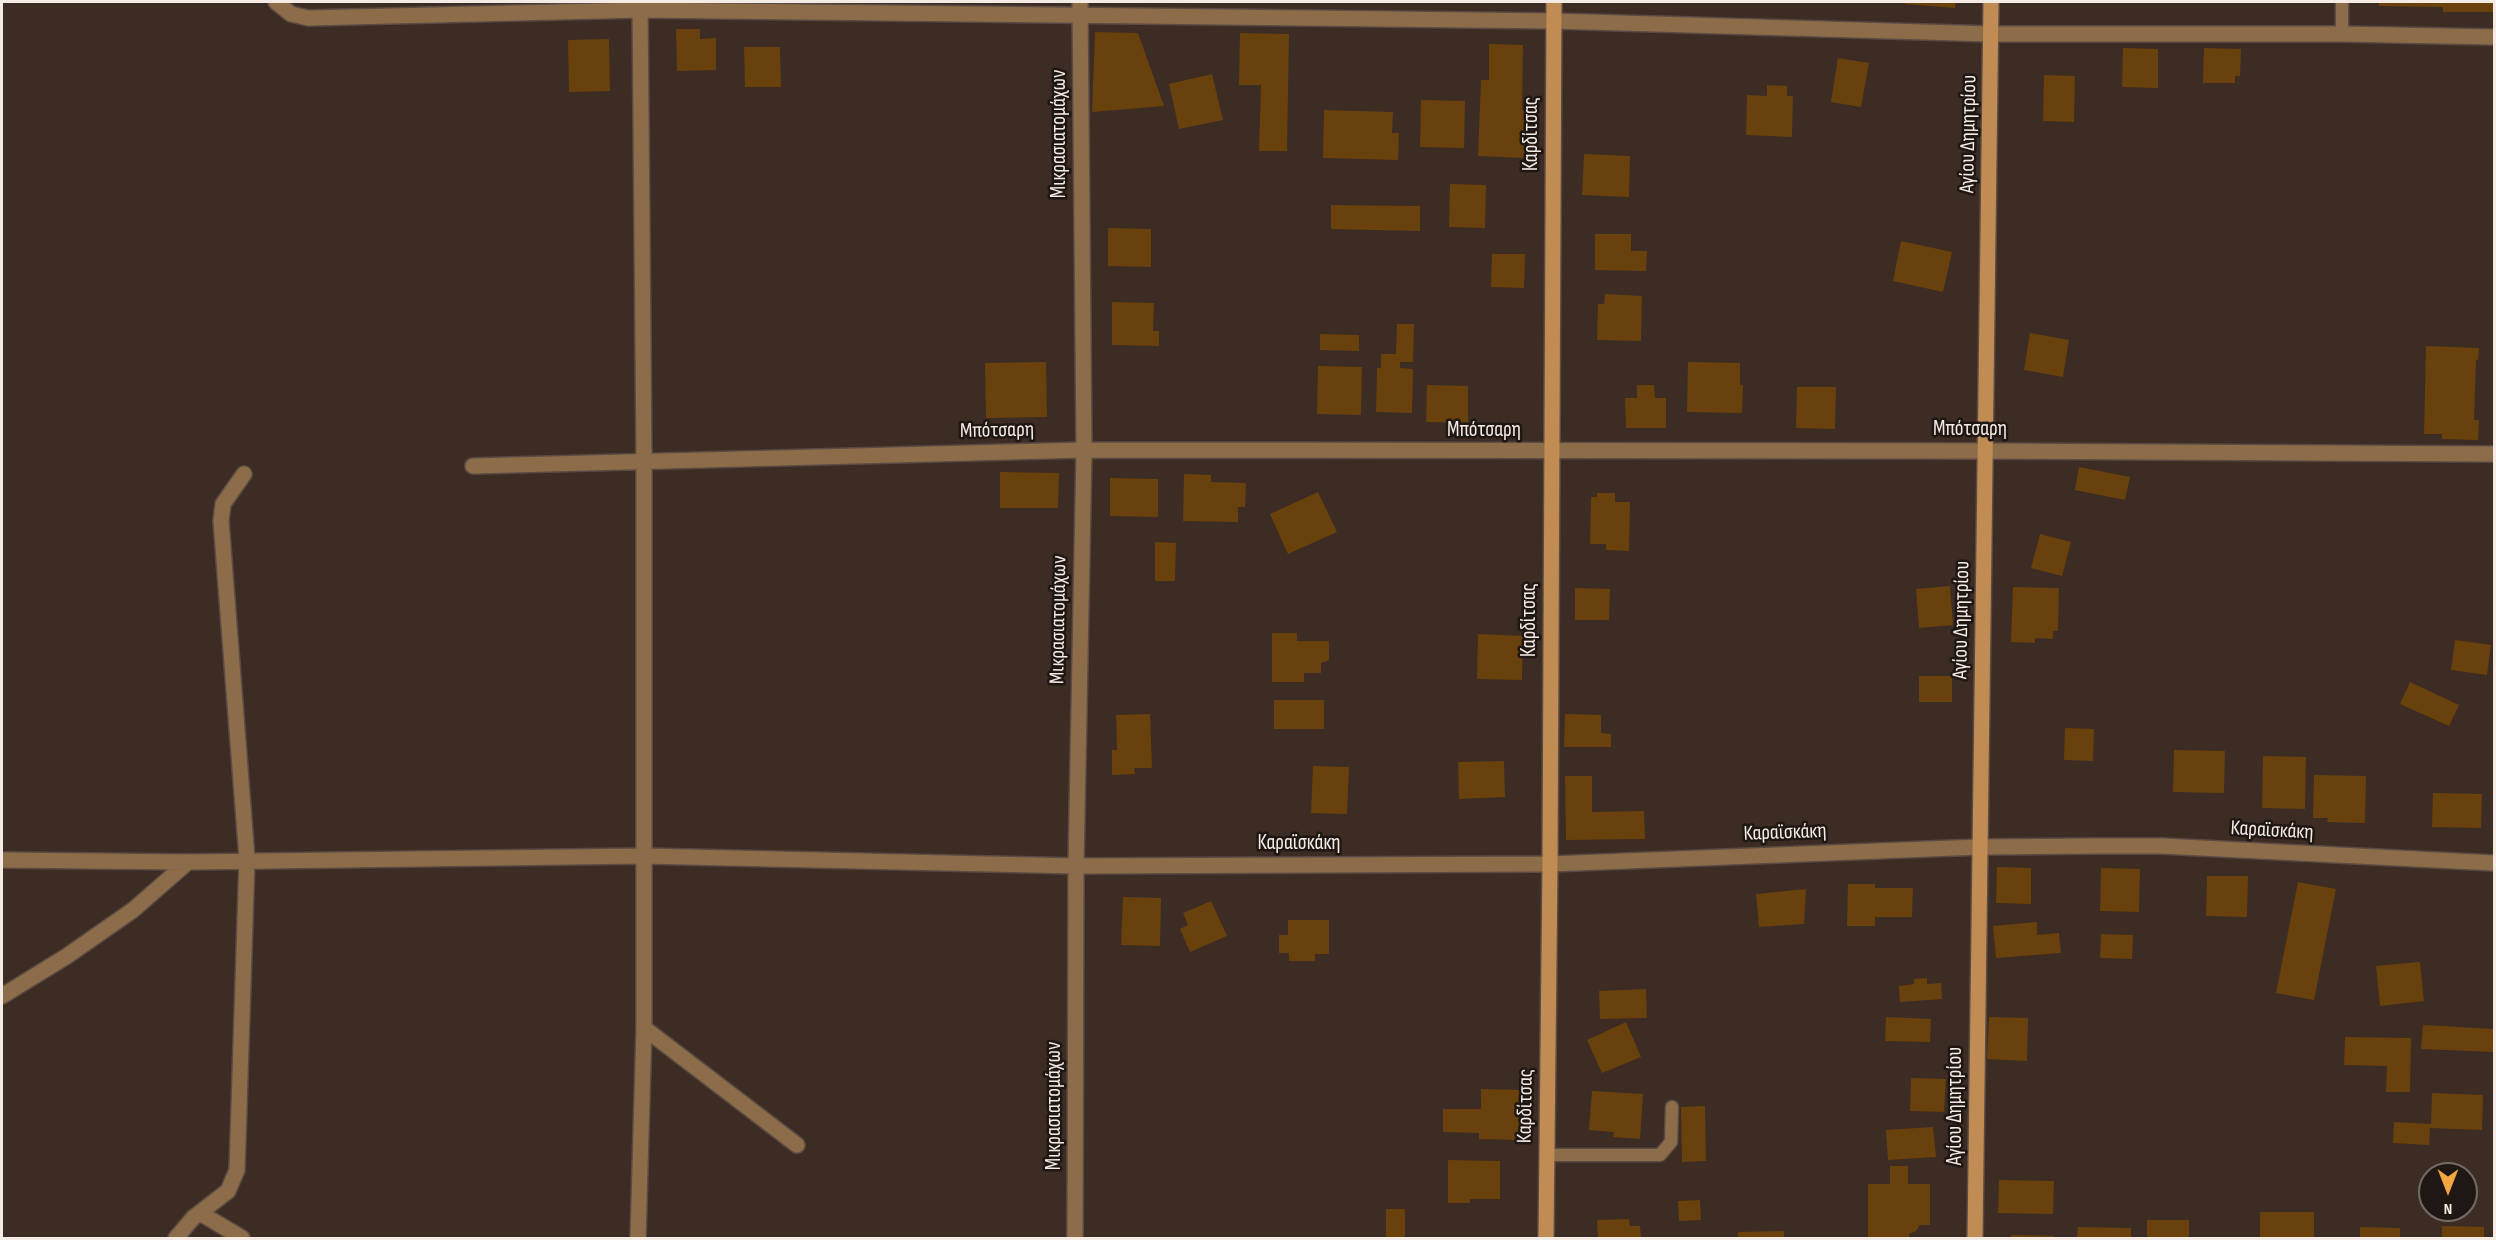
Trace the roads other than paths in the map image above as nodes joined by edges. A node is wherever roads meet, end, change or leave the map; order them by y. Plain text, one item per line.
1 (276, 2) edge
2 (1554, 2) edge
3 (1991, 2) edge
4 (2342, 2) edge
5 (640, 6) edge
6 (1080, 8) edge
7 (1554, 21) junction
8 (1991, 34) junction
9 (2342, 34) junction
10 (2494, 37) edge
11 (1084, 450) junction
12 (1986, 451) junction
13 (1551, 452) junction
14 (2494, 454) edge
15 (644, 461) junction
16 (473, 466) dead end
17 (244, 474) dead end
18 (1979, 847) junction
19 (642, 856) junction
20 (247, 859) junction
21 (2, 860) edge
22 (188, 862) junction
23 (2494, 863) edge
24 (1550, 864) junction
25 (1076, 866) junction
26 (2, 996) edge
27 (644, 1028) junction
28 (1672, 1107) dead end
29 (797, 1145) dead end
30 (1546, 1155) junction
31 (200, 1213) junction
32 (176, 1239) edge
33 (242, 1239) edge
34 (638, 1239) edge
35 (1075, 1239) edge
36 (1545, 1239) edge
37 (1976, 1239) edge

1 - 5 street
2 - 7 street, Καρδίτσας
3 - 8 street, Αγίου Δημητρίου
4 - 9 lane
5 - 6 street
5 - 15 street
6 - 7 street
6 - 11 street, Μικρασιατομάχων
7 - 8 street
7 - 13 street, Καρδίτσας
8 - 9 street
8 - 12 street, Αγίου Δημητρίου
9 - 10 street
11 - 13 street, Μπότσαρη
11 - 15 street, Μπότσαρη
11 - 25 street, Μικρασιατομάχων
12 - 13 street, Μπότσαρη
12 - 14 street, Μπότσαρη
12 - 18 street, Αγίου Δημητρίου
13 - 24 street, Καρδίτσας
15 - 16 street, Μπότσαρη
15 - 19 street
17 - 20 street
18 - 23 street, Καραϊσκάκη
18 - 24 street, Καραϊσκάκη
18 - 37 street, Αγίου Δημητρίου
19 - 20 street, Καραϊσκάκη
19 - 25 street, Καραϊσκάκη
19 - 27 street
20 - 22 street, Καραϊσκάκη
20 - 31 street
21 - 22 street, Καραϊσκάκη
22 - 26 street
24 - 25 street, Καραϊσκάκη
24 - 30 street, Καρδίτσας
25 - 35 street, Μικρασιατομάχων
27 - 29 street
27 - 34 street
28 - 30 lane
30 - 36 street, Καρδίτσας
31 - 32 street
31 - 33 street

